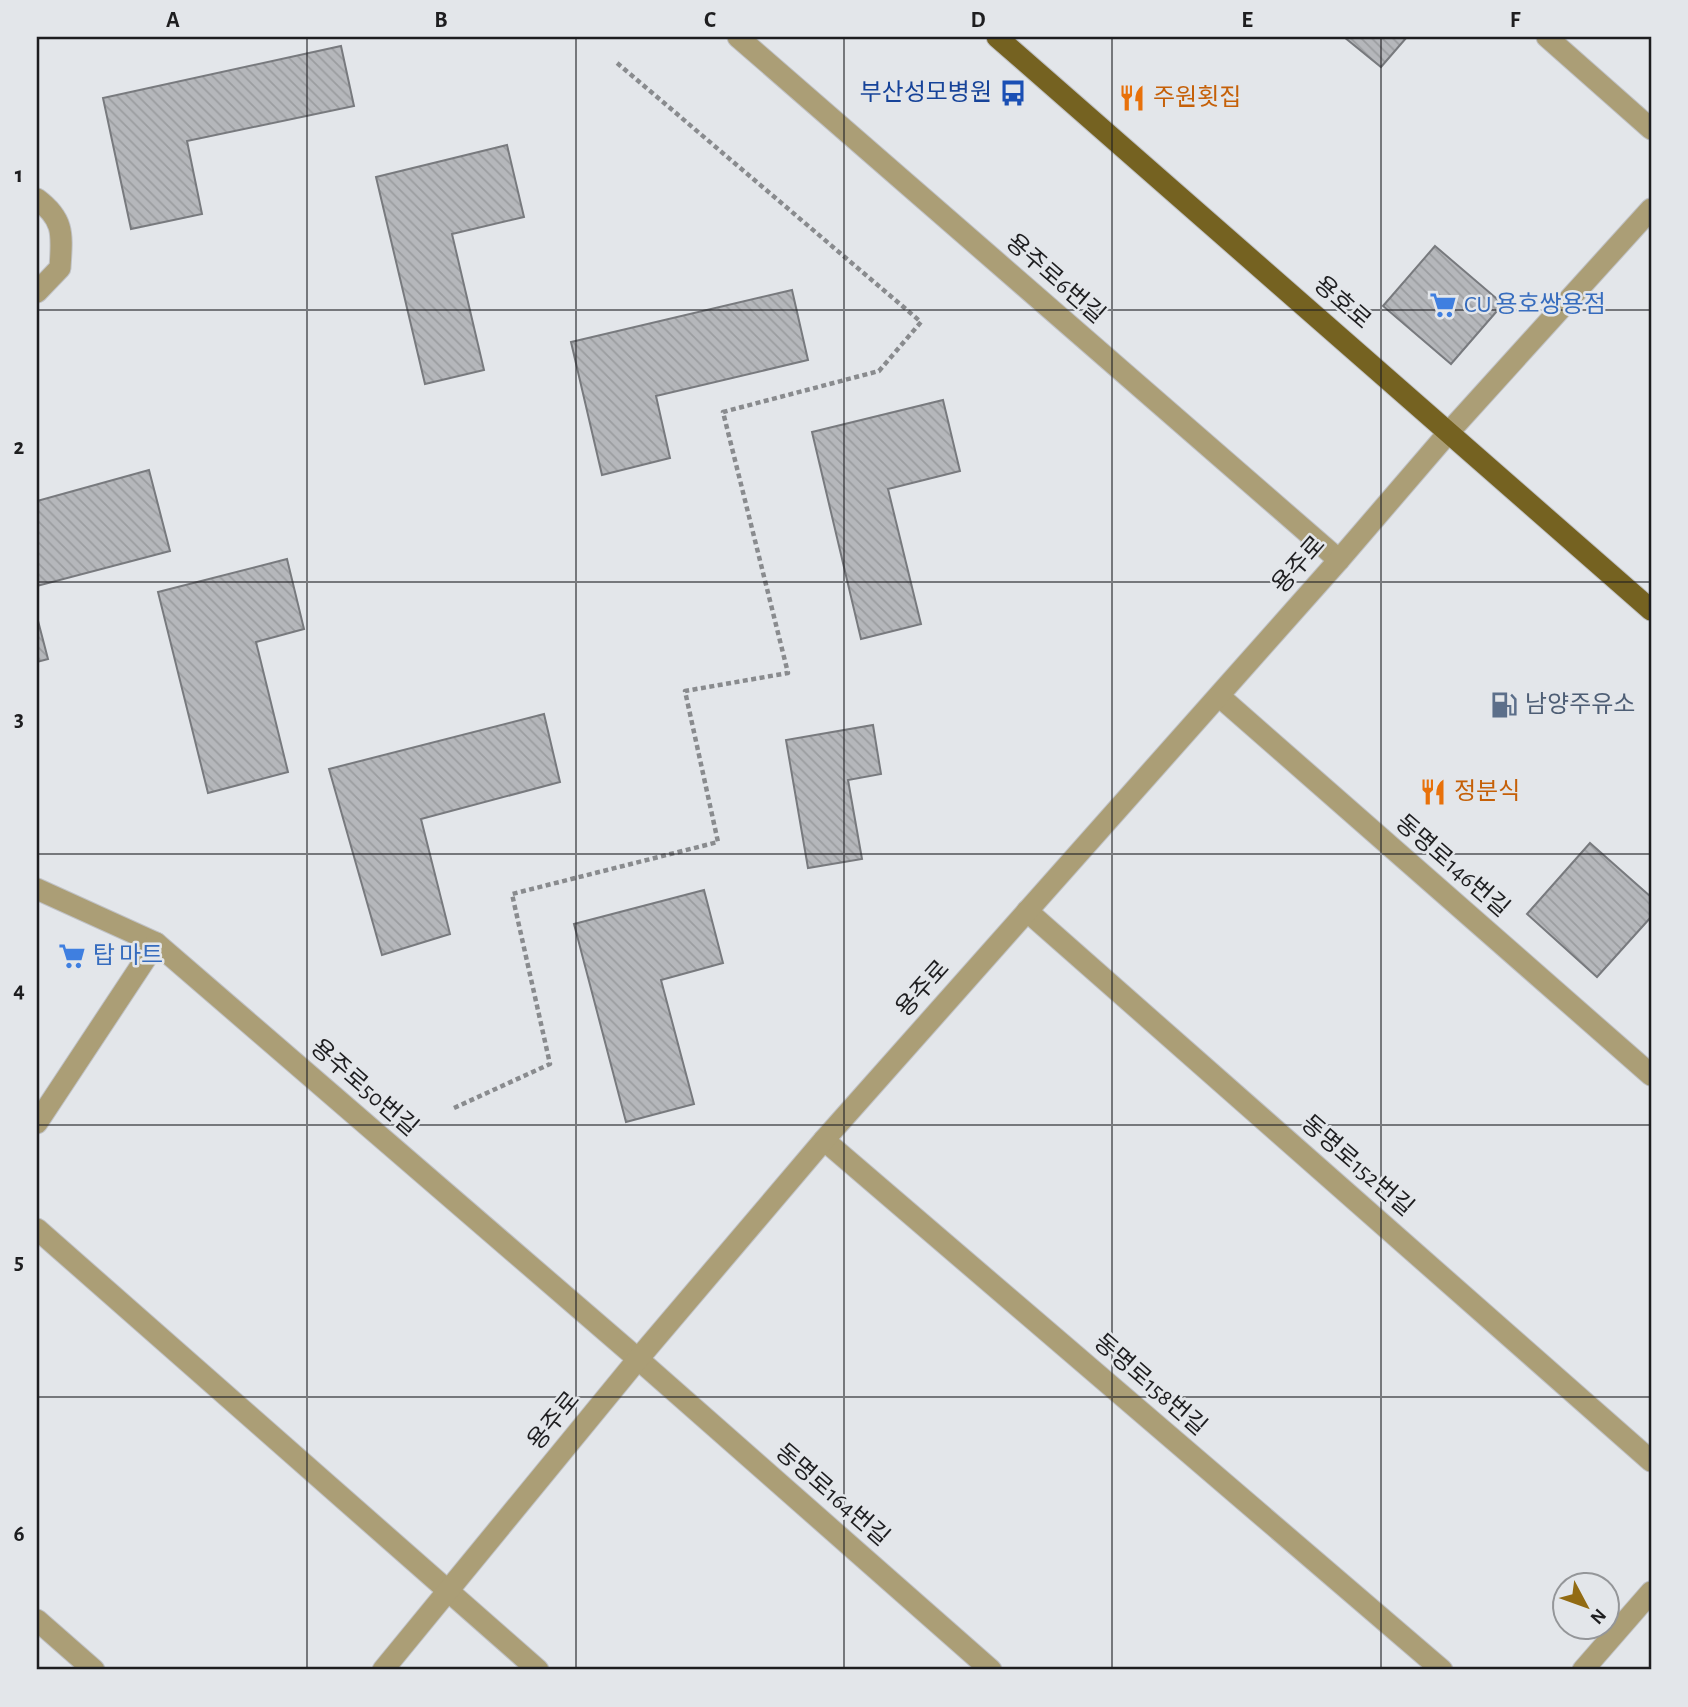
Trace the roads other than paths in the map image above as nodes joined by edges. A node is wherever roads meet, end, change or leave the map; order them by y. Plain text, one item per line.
1 (738, 37) edge
2 (997, 37) edge
3 (1547, 37) edge
4 (1651, 129) edge
5 (37, 199) edge
6 (1651, 209) edge
7 (37, 292) edge
8 (1449, 432) junction
9 (1339, 560) junction
10 (1651, 610) edge
11 (1219, 696) junction
12 (37, 889) edge
13 (1027, 911) junction
14 (156, 943) junction
15 (1651, 1075) edge
16 (37, 1123) edge
17 (824, 1140) junction
18 (37, 1228) edge
19 (638, 1359) junction
20 (1651, 1461) edge
21 (449, 1591) junction
22 (1651, 1592) edge
23 (37, 1620) edge
24 (94, 1670) edge
25 (383, 1670) edge
26 (538, 1670) edge
27 (991, 1670) edge
28 (1441, 1670) edge
29 (1583, 1670) edge

1 - 9 street, 용주로6번길
2 - 8 main road, 용호로
3 - 4 street
5 - 7 street
6 - 8 street, 용주로
8 - 9 street, 용주로
8 - 10 main road, 용호로
9 - 11 street, 용주로
11 - 13 street, 용주로
11 - 15 street, 동명로146번길
12 - 14 street, 용주로50번길
13 - 17 street, 용주로
13 - 20 street, 동명로152번길
14 - 16 street
14 - 19 street, 용주로50번길
17 - 19 street, 용주로
17 - 28 street, 동명로158번길
18 - 21 street
19 - 21 street, 용주로
19 - 27 street, 동명로164번길
21 - 25 street, 용주로
21 - 26 street
22 - 29 street
23 - 24 street

